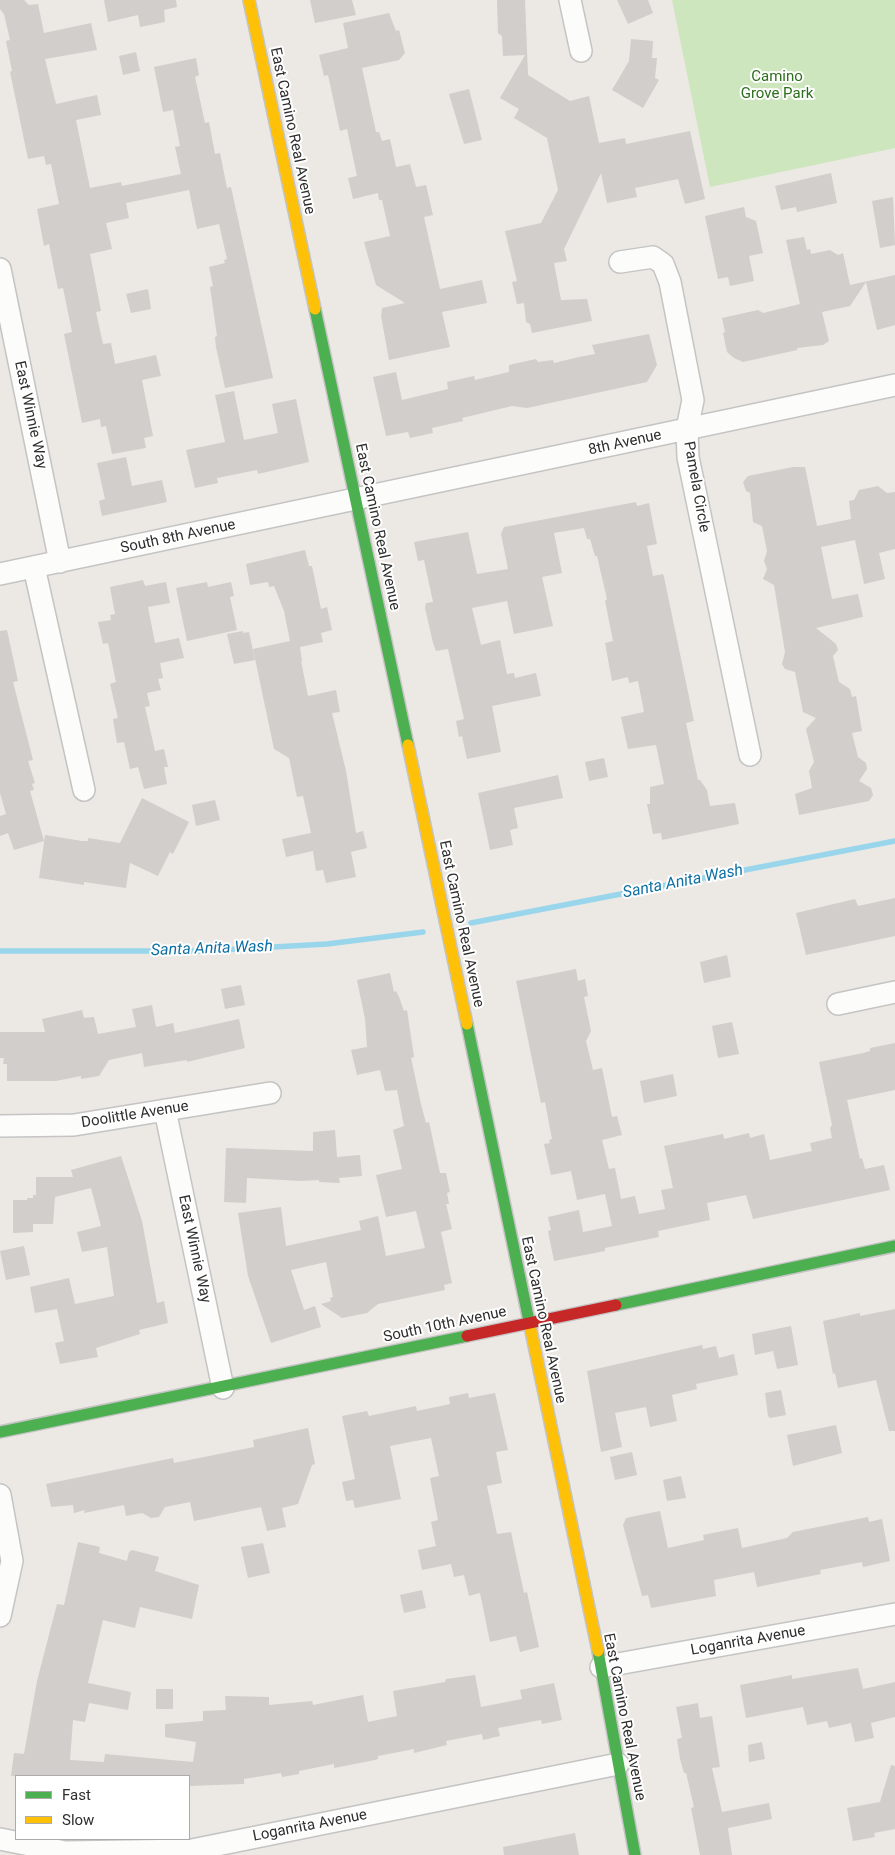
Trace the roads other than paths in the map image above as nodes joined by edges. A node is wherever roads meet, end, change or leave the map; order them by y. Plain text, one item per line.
1 (249, 0) edge
2 (570, 0) edge
3 (581, 51) dead end
4 (620, 262) dead end
5 (0, 269) edge
6 (895, 385) edge
7 (686, 430) junction
8 (356, 500) junction
9 (60, 562) junction
10 (34, 567) junction
11 (0, 574) edge
12 (750, 755) dead end
13 (84, 790) dead end
14 (895, 992) edge
15 (838, 1004) dead end
16 (270, 1093) dead end
17 (165, 1110) junction
18 (0, 1126) edge
19 (895, 1246) edge
20 (528, 1323) junction
21 (223, 1388) junction
22 (0, 1432) edge
23 (0, 1495) edge
24 (895, 1614) edge
25 (0, 1616) edge
26 (601, 1667) junction
27 (618, 1764) junction
28 (0, 1839) edge
29 (635, 1855) edge

1 - 8 street, East Camino Real Avenue
2 - 3 street
4 - 7 street, Pamela Circle
5 - 9 street, East Winnie Way
6 - 7 street, 8th Avenue
7 - 8 street, 8th Avenue
7 - 12 street, Pamela Circle
8 - 9 street, South 8th Avenue
8 - 20 street, East Camino Real Avenue
9 - 10 street, South 8th Avenue
10 - 11 street, South 8th Avenue
10 - 13 street
14 - 15 street
16 - 17 street, Doolittle Avenue
17 - 18 street, Doolittle Avenue
17 - 21 street, East Winnie Way
19 - 20 street, South 10th Avenue
20 - 21 street, South 10th Avenue
20 - 26 street, East Camino Real Avenue
21 - 22 street, South 10th Avenue
23 - 25 street
24 - 26 street, Loganrita Avenue
26 - 27 street, East Camino Real Avenue
27 - 28 street, Loganrita Avenue
27 - 29 street, East Camino Real Avenue

